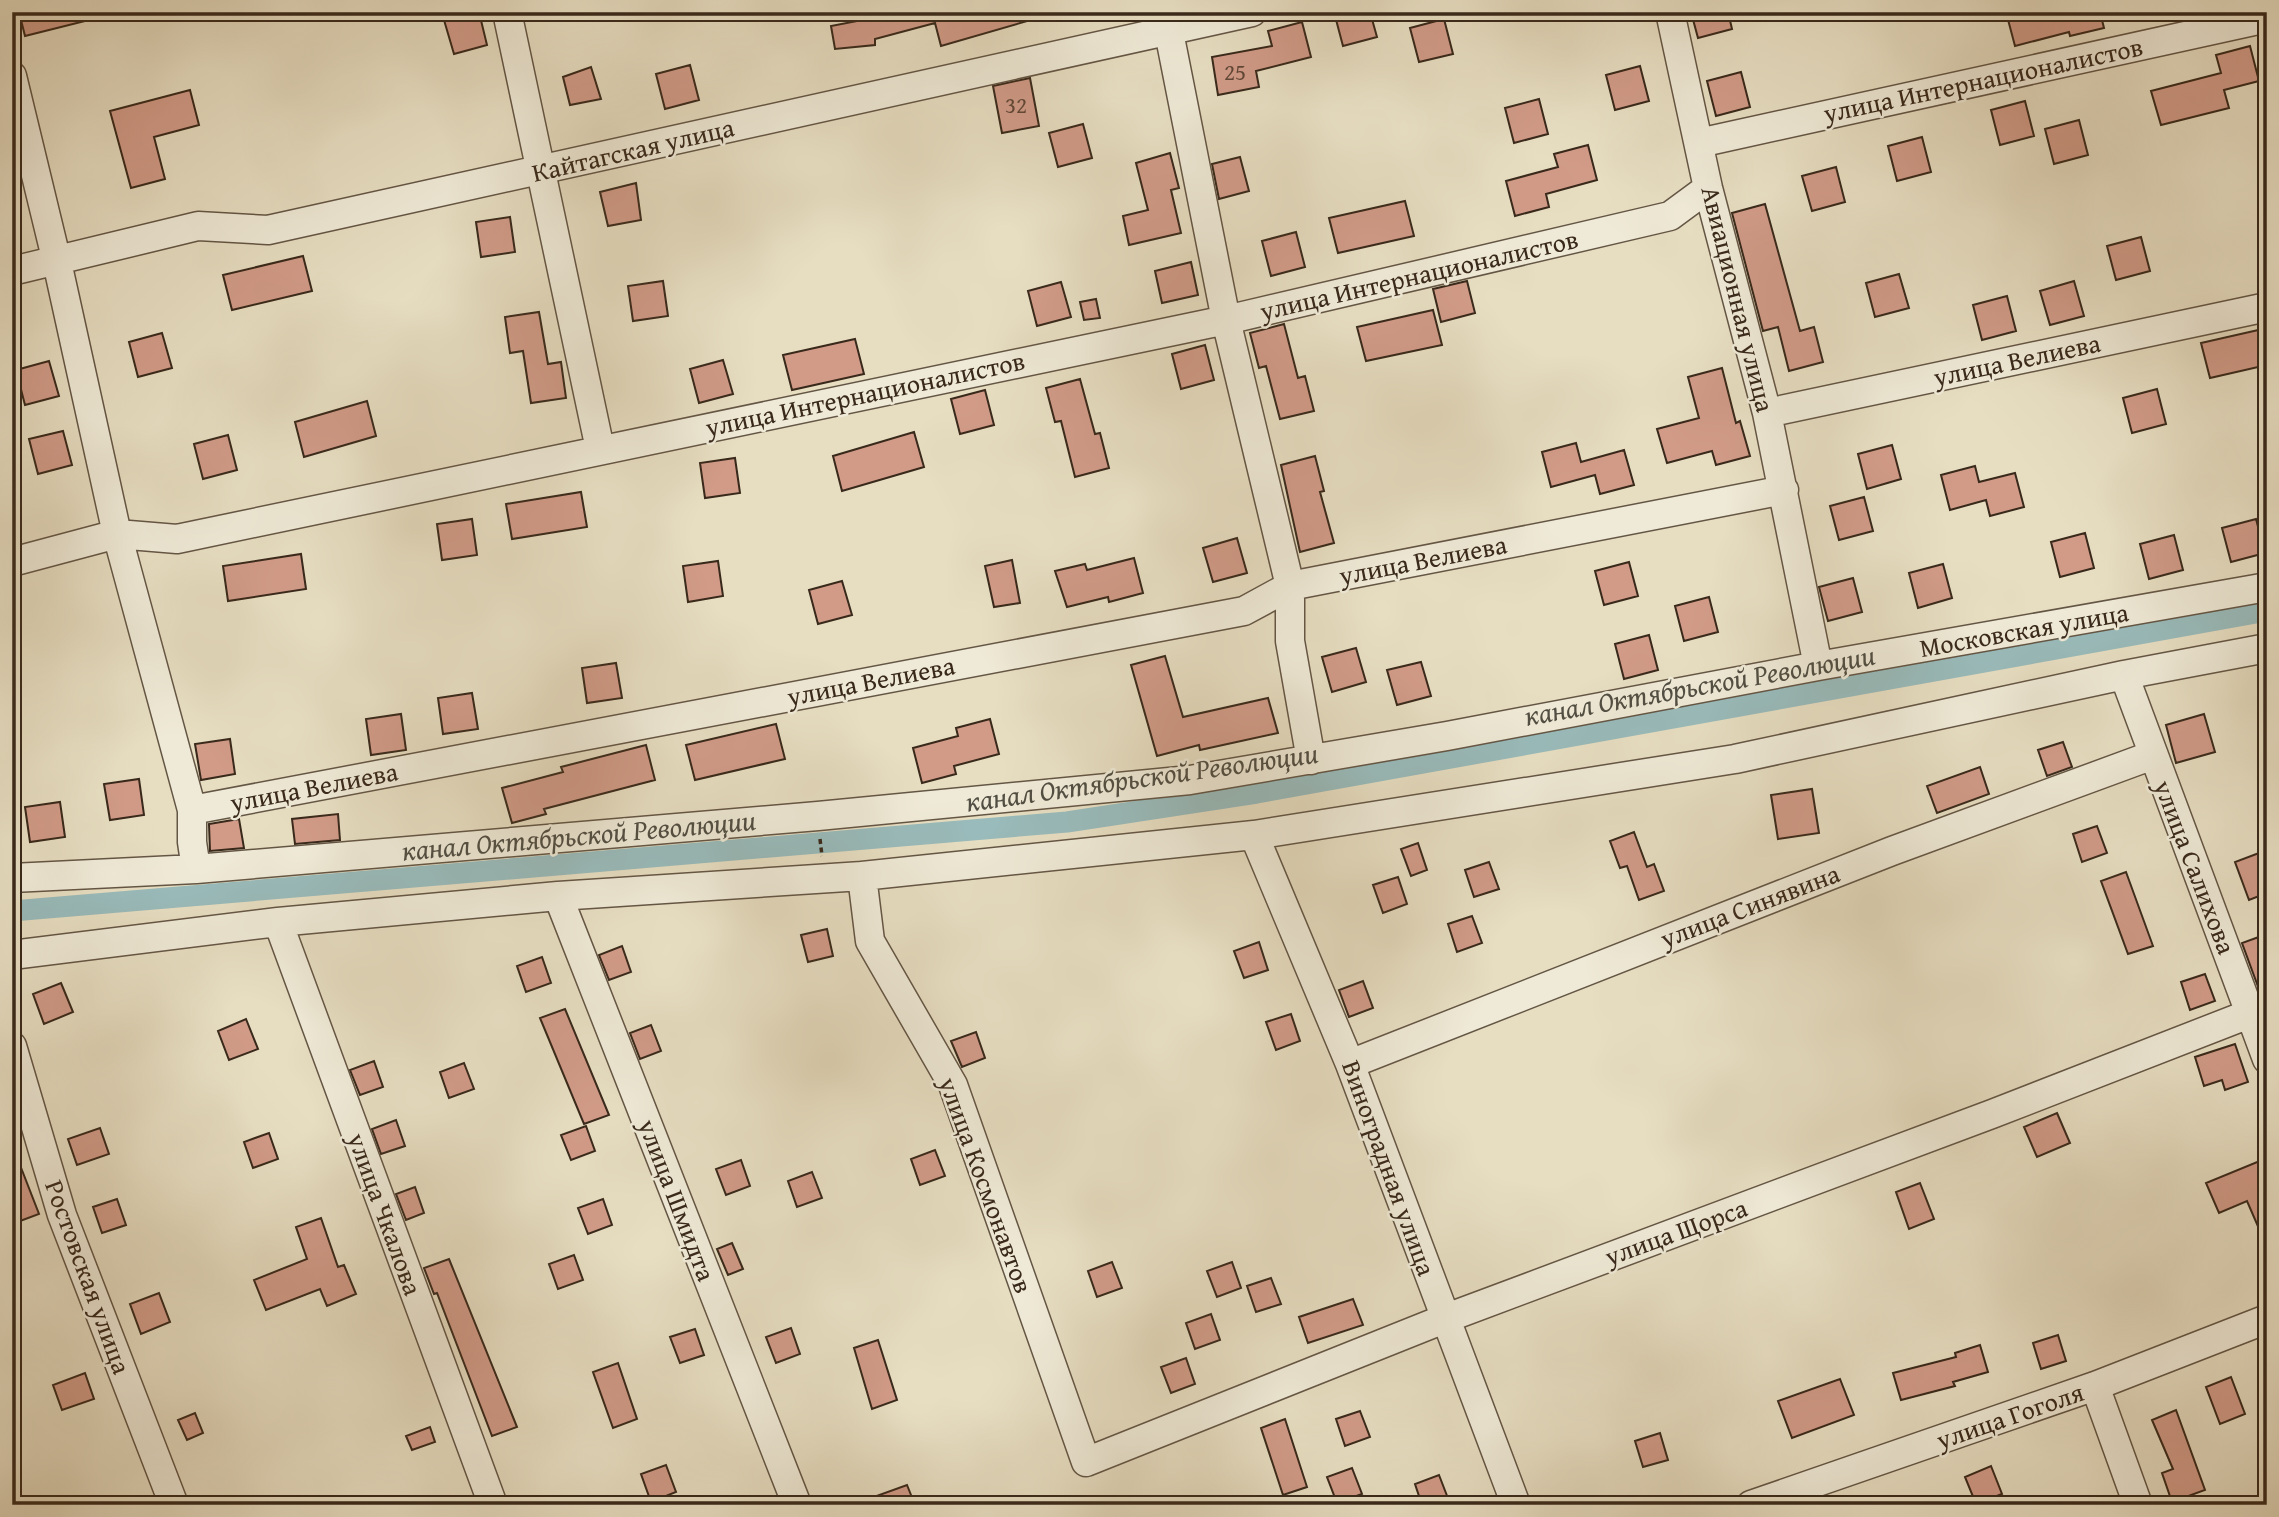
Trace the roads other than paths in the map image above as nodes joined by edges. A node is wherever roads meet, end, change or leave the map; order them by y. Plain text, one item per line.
1 (507, 12) edge
2 (1252, 12) edge
3 (1670, 12) edge
4 (2267, 18) edge
5 (1167, 21) edge
6 (12, 76) edge
7 (1699, 142) junction
8 (541, 171) junction
9 (1709, 188) junction
10 (57, 262) junction
11 (12, 271) edge
12 (2267, 307) edge
13 (1226, 320) junction
14 (1768, 412) junction
15 (600, 449) junction
16 (1784, 490) junction
17 (117, 534) junction
18 (12, 562) edge
19 (1290, 586) junction
20 (2267, 587) edge
21 (2267, 648) edge
22 (1818, 666) junction
23 (2124, 675) junction
24 (2153, 755) junction
25 (1311, 760) junction
26 (192, 810) junction
27 (1254, 835) junction
28 (196, 869) junction
29 (862, 876) junction
30 (12, 878) edge
31 (558, 896) junction
32 (278, 922) junction
33 (12, 955) edge
34 (2258, 1010) edge
35 (12, 1046) edge
36 (2267, 1059) edge
37 (1350, 1064) junction
38 (1444, 1319) junction
39 (2267, 1320) edge
40 (2095, 1386) junction
41 (1086, 1462) joint
42 (1826, 1493) edge
43 (174, 1505) edge
44 (493, 1505) edge
45 (797, 1505) edge
46 (1516, 1505) edge
47 (1751, 1505) edge
48 (2138, 1505) edge

1 - 8 street
2 - 5 street, Кайтагская улица
3 - 7 street, Авиационная улица
4 - 7 street, улица Интернационалистов
5 - 8 street, Кайтагская улица
5 - 13 street
6 - 10 street
7 - 9 street, Авиационная улица
8 - 10 street, Кайтагская улица
8 - 15 street
9 - 13 street, улица Интернационалистов
9 - 14 street, Авиационная улица
10 - 11 street, Кайтагская улица
10 - 17 street
12 - 14 street, улица Велиева
13 - 15 street, улица Интернационалистов
13 - 19 street
14 - 16 street, Авиационная улица
15 - 17 street, улица Интернационалистов
16 - 19 street, улица Велиева
16 - 22 street, Авиационная улица
17 - 18 street, улица Интернационалистов
17 - 26 street
19 - 25 street
19 - 26 street, улица Велиева
20 - 22 street, Московская улица
21 - 23 street
22 - 25 street, Московская улица
23 - 24 street, улица Салихова
23 - 27 street
24 - 34 street, улица Салихова
24 - 37 street, улица Синявина
25 - 28 street, Московская улица
26 - 28 street, улица Велиева
27 - 29 street
27 - 37 street, Виноградная улица
28 - 30 street
29 - 31 street
29 - 41 street, улица Космонавтов
31 - 32 street
31 - 45 street, улица Шмидта
32 - 33 street
32 - 44 street, улица Чкалова
34 - 36 street, улица Салихова
34 - 38 street, улица Щорса
35 - 43 street, Ростовская улица
37 - 38 street, Виноградная улица
38 - 41 street, улица Щорса
38 - 46 street, Виноградная улица
39 - 40 street, улица Гоголя
40 - 42 street, улица Гоголя
40 - 48 street
42 - 47 street, улица Гоголя

